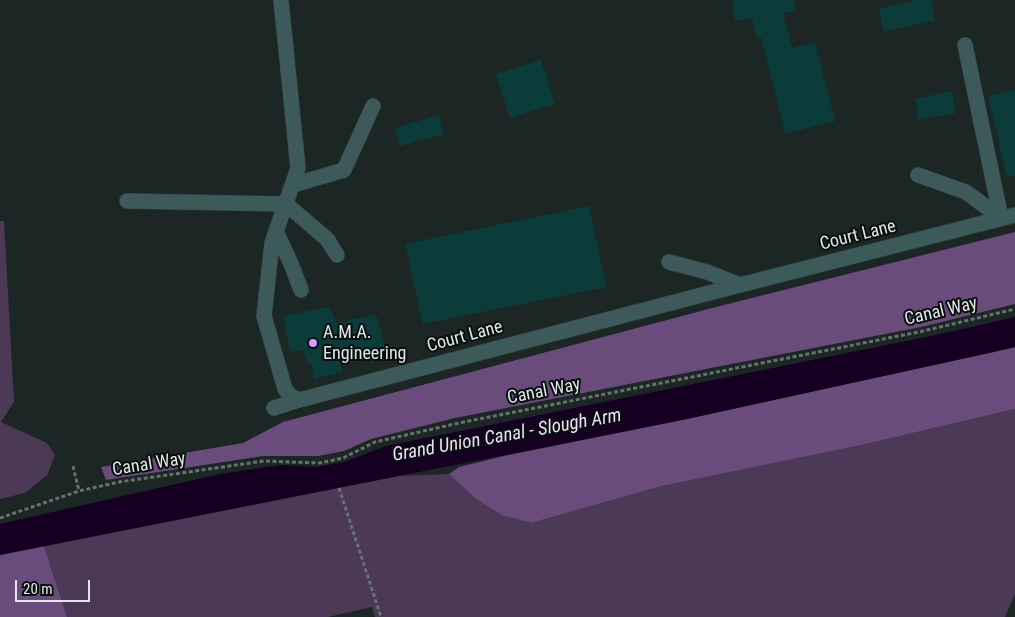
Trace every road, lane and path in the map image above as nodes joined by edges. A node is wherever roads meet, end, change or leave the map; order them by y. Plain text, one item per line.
1 (281, 0) edge
2 (965, 45) dead end
3 (373, 106) dead end
4 (918, 175) dead end
5 (292, 185) junction
6 (127, 201) dead end
7 (286, 204) junction
8 (1008, 217) edge
9 (276, 231) junction
10 (337, 255) dead end
11 (669, 262) dead end
12 (740, 285) junction
13 (301, 290) dead end
14 (1015, 309) edge
15 (299, 400) junction
16 (274, 408) dead end
17 (73, 466) dead end
18 (339, 488) dead end
19 (79, 491) junction
20 (0, 518) edge
21 (381, 617) edge

1 - 5 lane
2 - 8 lane
3 - 5 lane
4 - 8 lane
5 - 7 lane
6 - 7 lane
7 - 9 lane
7 - 10 lane
8 - 12 lane, Court Lane
9 - 13 lane
9 - 15 lane
11 - 12 lane
12 - 15 lane, Court Lane
14 - 19 path, Canal Way
15 - 16 lane, Court Lane
17 - 19 path
18 - 21 path
19 - 20 path, Canal Way

